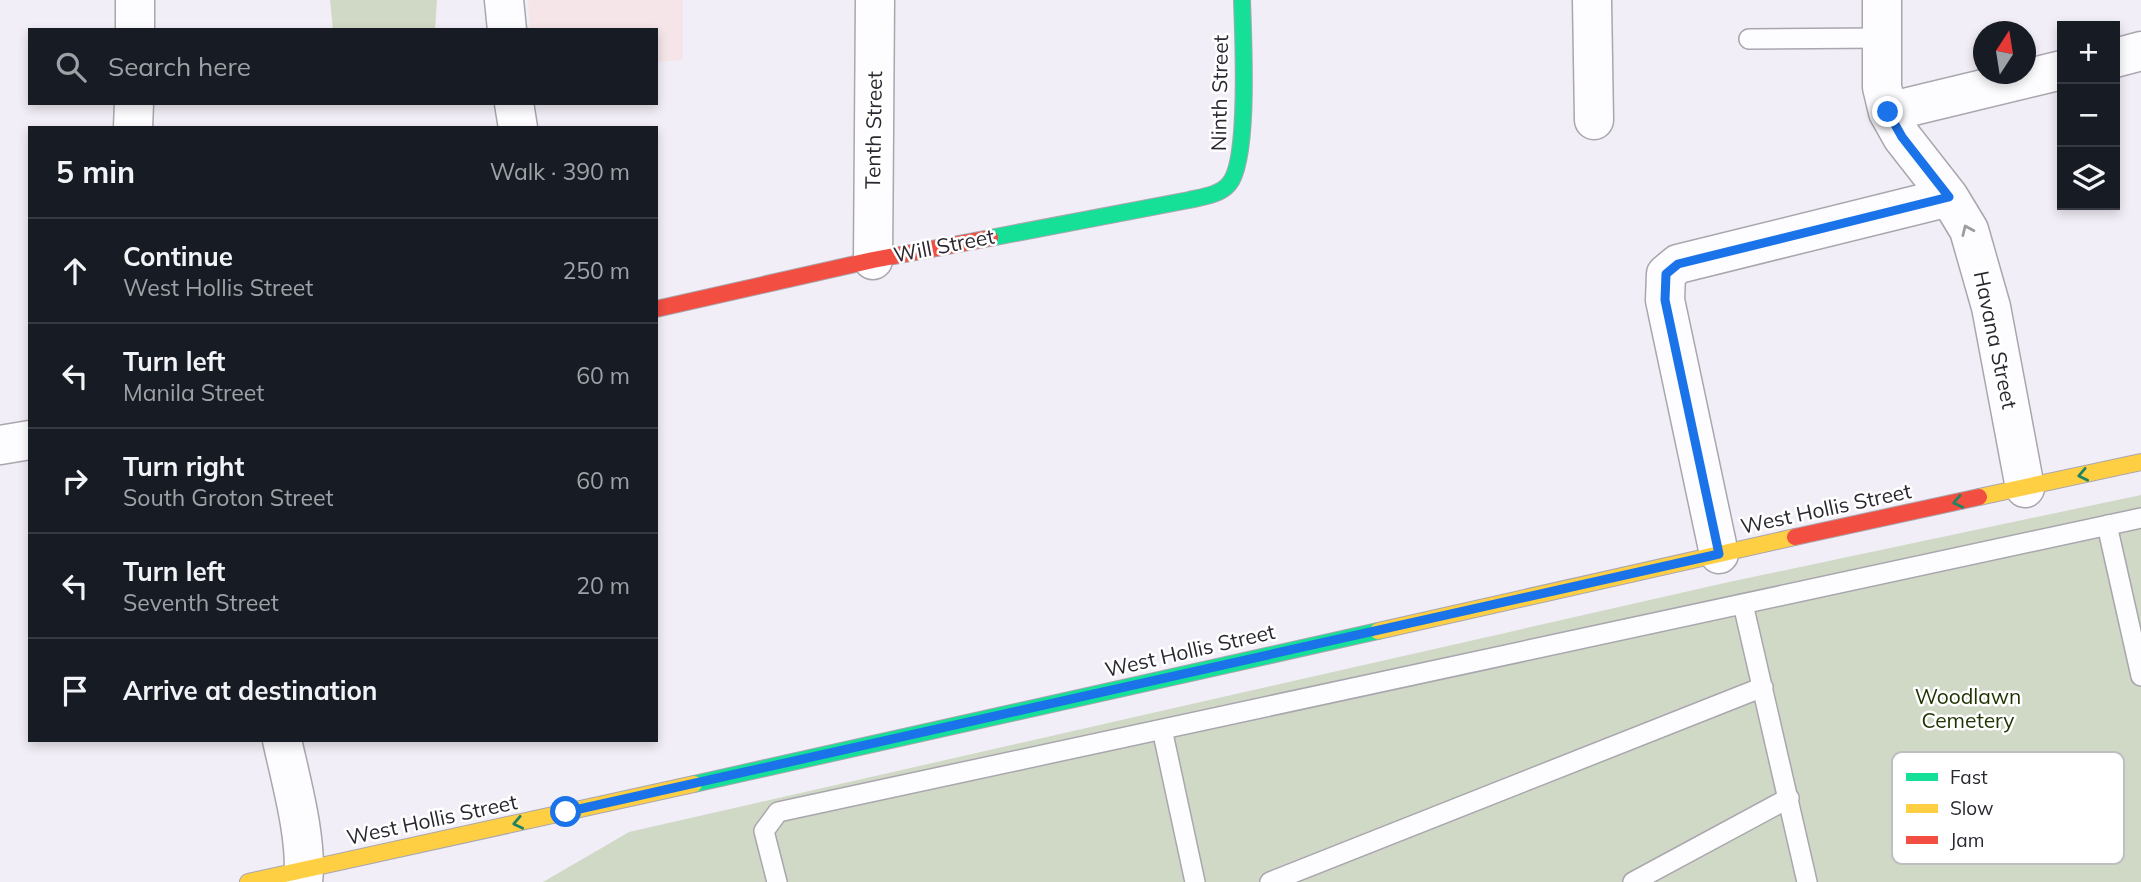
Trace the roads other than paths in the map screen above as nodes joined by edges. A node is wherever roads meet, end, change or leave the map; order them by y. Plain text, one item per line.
1 (135, 0) edge
2 (504, 0) edge
3 (875, 0) edge
4 (1242, 0) edge
5 (1592, 0) edge
6 (1882, 0) edge
7 (135, 28) edge
8 (507, 28) edge
9 (1882, 38) junction
10 (1749, 39) dead end
11 (2141, 51) edge
12 (2120, 57) edge
13 (2057, 71) edge
14 (134, 105) edge
15 (514, 105) edge
16 (1888, 112) junction
17 (1594, 120) dead end
18 (133, 126) edge
19 (518, 126) edge
20 (1231, 184) joint
21 (1949, 197) junction
22 (873, 260) junction
23 (658, 309) edge
24 (28, 440) edge
25 (0, 445) edge
26 (2141, 463) edge
27 (2025, 488) junction
28 (2141, 517) edge
29 (2107, 525) junction
30 (1719, 554) junction
31 (1743, 604) junction
32 (2141, 676) edge
33 (1763, 687) junction
34 (1161, 729) junction
35 (282, 742) edge
36 (1788, 798) junction
37 (304, 876) edge
38 (248, 882) edge
39 (777, 882) edge
40 (1195, 882) edge
41 (1270, 882) edge
42 (1633, 882) edge
43 (1807, 882) edge

1 - 7 street
2 - 8 street
3 - 22 street, Tenth Street
4 - 20 main road, Ninth Street
5 - 17 street
6 - 9 street
9 - 10 lane
9 - 16 street
11 - 12 street
13 - 16 street
14 - 18 street
15 - 19 street
16 - 21 street, Havana Street
20 - 22 main road, Will Street
27 -> 21 street, Havana Street
21 - 30 street
22 - 23 main road, Will Street
24 - 25 street
26 -> 27 main road, West Hollis Street
27 -> 30 main road, West Hollis Street
28 - 29 lane
29 - 31 lane
29 - 32 lane
30 -> 37 main road, West Hollis Street
31 - 33 lane
31 - 34 lane
33 - 36 lane
33 - 41 lane
34 - 39 lane
34 - 40 lane
35 - 37 street
36 - 42 lane
36 - 43 lane
37 - 38 main road, West Hollis Street

